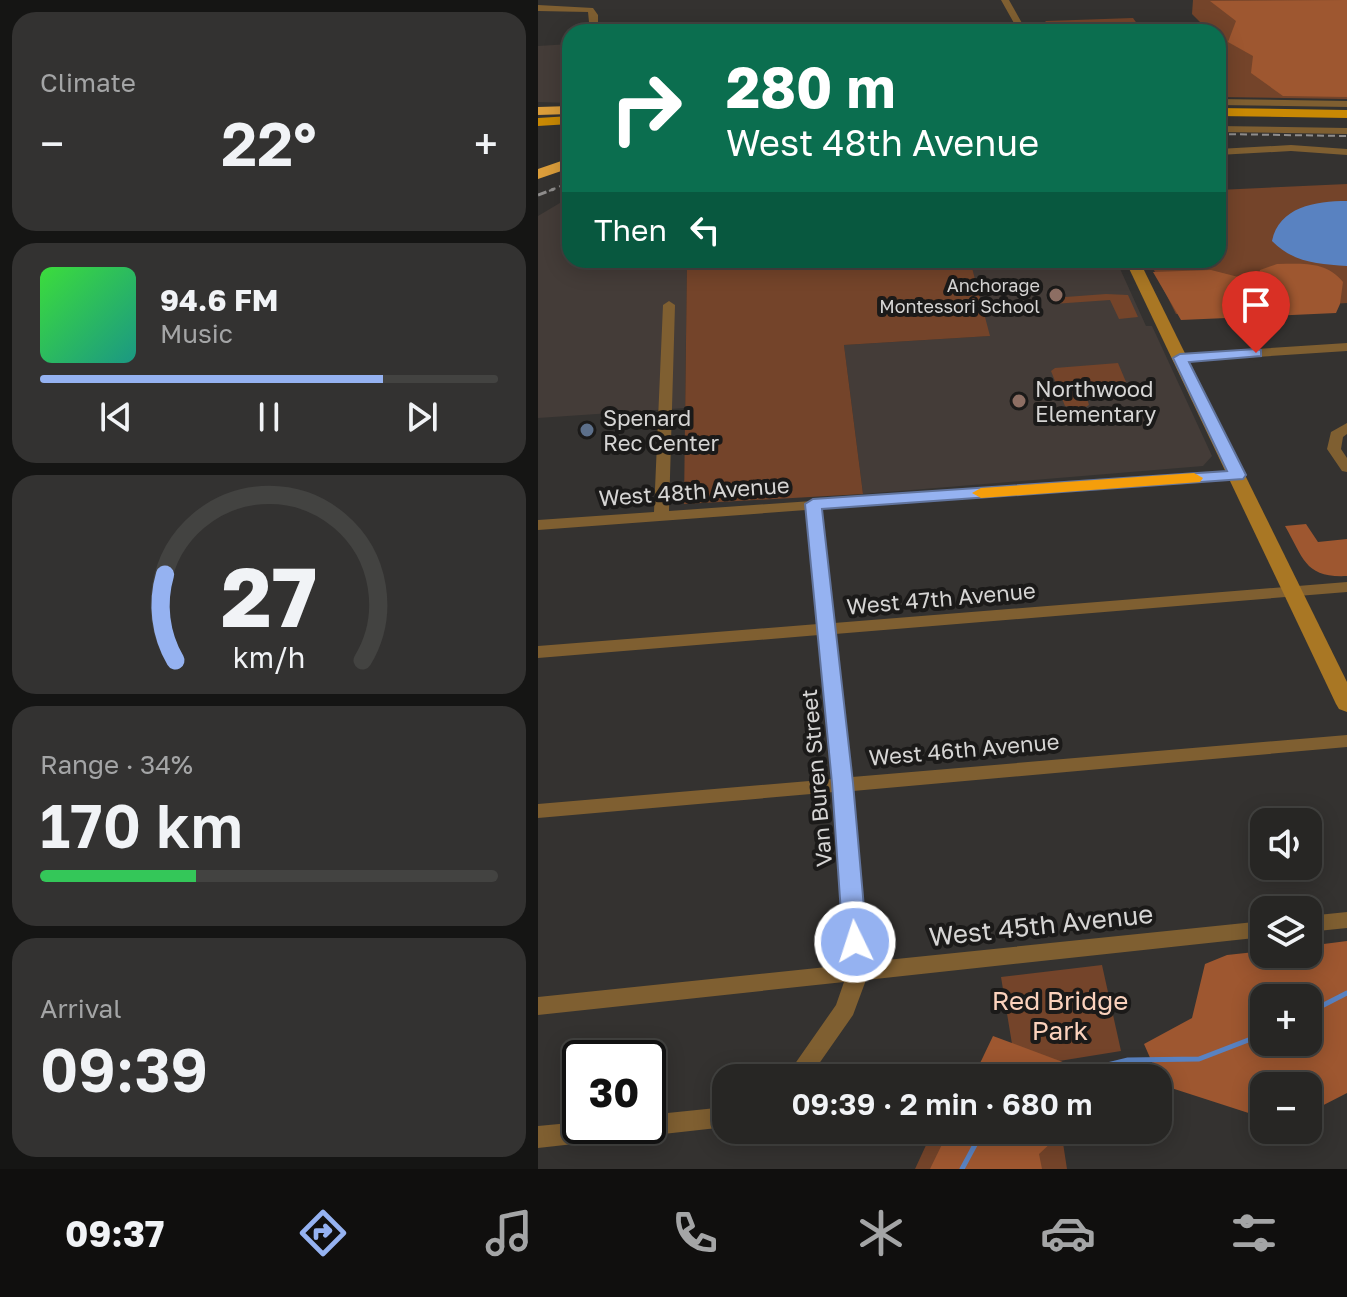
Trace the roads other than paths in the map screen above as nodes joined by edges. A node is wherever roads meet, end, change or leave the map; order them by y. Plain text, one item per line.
1 (1005, 0) edge
2 (538, 8) edge
3 (594, 24) edge
4 (1018, 24) edge
5 (1226, 102) edge
6 (1347, 104) edge
7 (562, 112) edge
8 (1226, 112) edge
9 (538, 113) edge
10 (1347, 114) edge
11 (1226, 119) edge
12 (562, 120) edge
13 (1347, 121) edge
14 (538, 122) edge
15 (1226, 129) edge
16 (1347, 131) edge
17 (1226, 152) edge
18 (1347, 152) edge
19 (562, 166) edge
20 (538, 174) edge
21 (1136, 268) edge
22 (669, 305) dead end
23 (1347, 347) edge
24 (1180, 358) junction
25 (1347, 427) edge
26 (1347, 468) edge
27 (1237, 475) junction
28 (813, 504) junction
29 (661, 516) junction
30 (538, 525) edge
31 (1347, 587) edge
32 (1293, 592) junction
33 (826, 629) junction
34 (538, 652) edge
35 (1347, 704) edge
36 (1347, 741) edge
37 (843, 783) junction
38 (538, 811) edge
39 (1347, 920) edge
40 (1322, 923) edge
41 (1250, 931) edge
42 (857, 974) junction
43 (538, 1006) edge
44 (806, 1064) edge
45 (712, 1118) edge
46 (666, 1123) edge
47 (562, 1134) edge
48 (538, 1137) edge

1 - 4 street
2 - 3 street
5 - 6 street
7 - 9 highway
8 - 10 main road
11 - 13 main road
12 - 14 main road
15 - 16 street
17 - 18 street
19 - 20 highway
21 - 24 street
22 - 29 street
23 - 24 street
24 - 27 street
25 - 26 street
27 - 28 street, West 48th Avenue
27 - 32 street
28 - 29 street, West 48th Avenue
28 - 33 street, Van Buren Street
29 - 30 street, West 48th Avenue
31 - 32 street, West 47th Avenue
32 - 33 street, West 47th Avenue
32 - 35 street
33 - 34 street, West 47th Avenue
33 - 37 street, Van Buren Street
36 - 37 street, West 46th Avenue
37 - 38 street, West 46th Avenue
37 - 42 street, Van Buren Street
39 - 40 street
41 - 42 street, West 45th Avenue
42 - 43 street, West 45th Avenue
42 - 44 street, Van Buren Street
45 - 46 street
47 - 48 street

